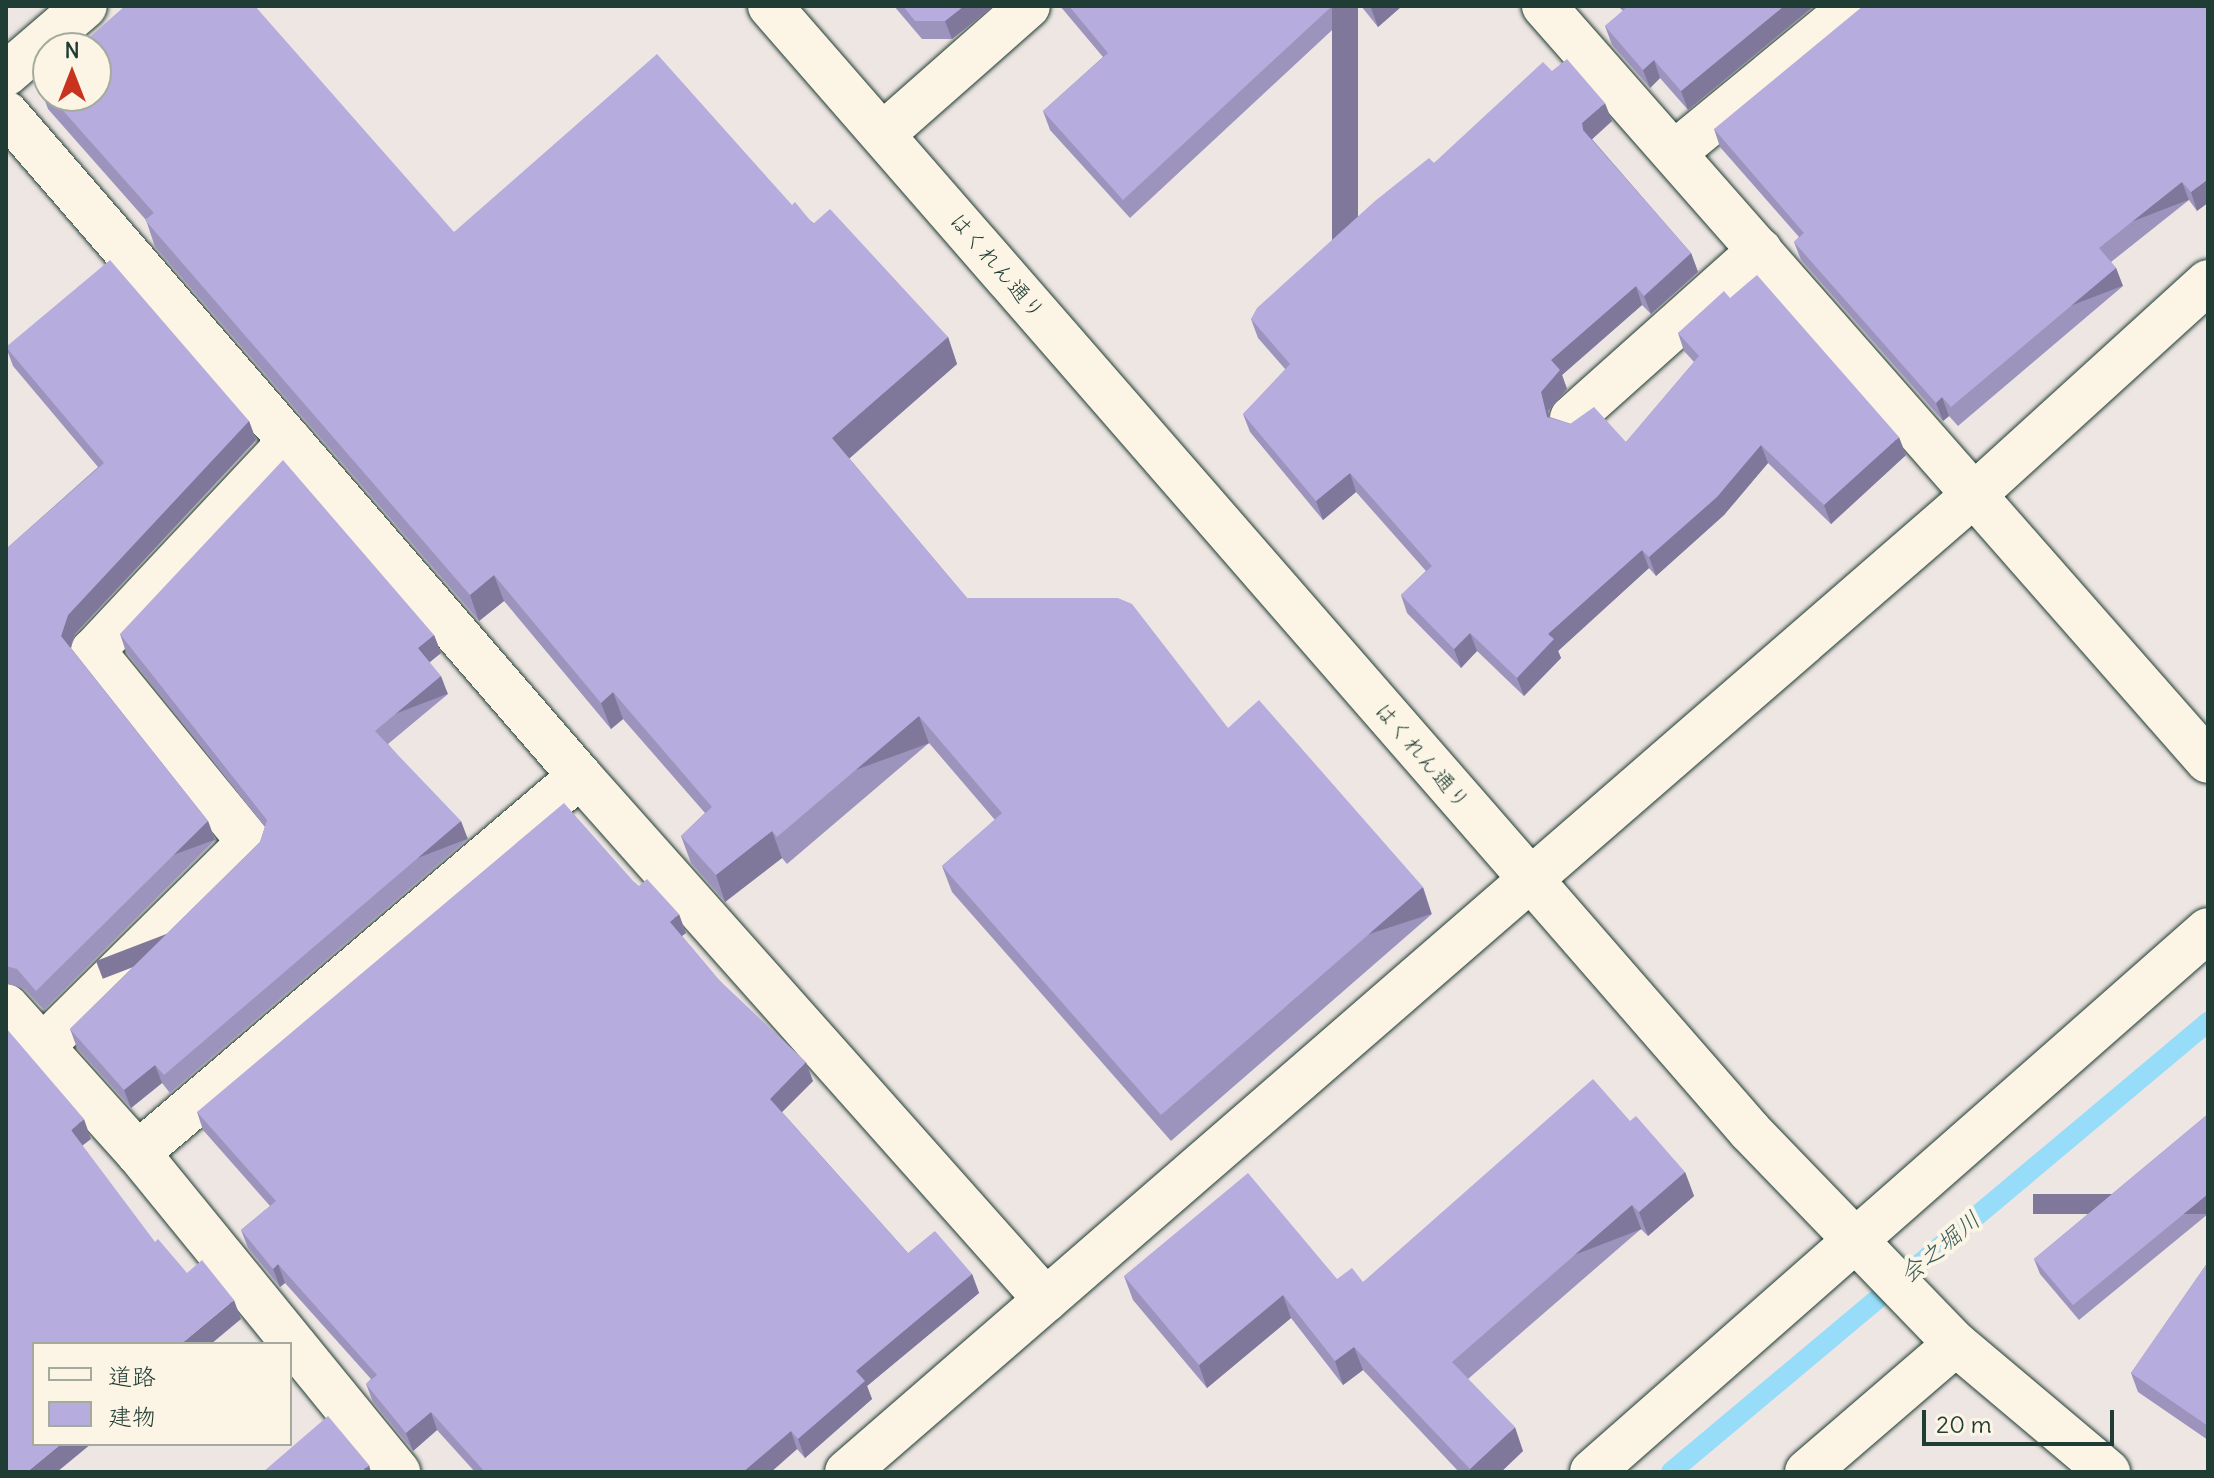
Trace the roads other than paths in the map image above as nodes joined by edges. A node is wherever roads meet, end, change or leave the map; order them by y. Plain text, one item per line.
1 (85, 6) edge
2 (770, 6) edge
3 (1028, 6) edge
4 (1544, 6) edge
5 (1853, 6) edge
6 (6, 74) edge
7 (6, 113) edge
8 (883, 134) junction
9 (1674, 153) junction
10 (1760, 250) junction
11 (2208, 282) edge
12 (1572, 418) edge
13 (290, 441) junction
14 (1975, 494) junction
15 (2208, 761) edge
16 (580, 776) junction
17 (1528, 878) junction
18 (2208, 930) edge
19 (6, 1006) edge
20 (42, 1047) junction
21 (138, 1153) junction
22 (1863, 1253) junction
23 (1046, 1300) junction
24 (1944, 1331) junction
25 (398, 1472) edge
26 (847, 1472) edge
27 (1592, 1472) edge
28 (1807, 1472) edge
29 (2108, 1472) edge

1 - 6 street
2 - 8 street, はくれん通り
3 - 8 street
4 - 9 street
5 - 9 street
7 - 13 street
8 - 17 street, はくれん通り
9 - 10 street
10 - 12 street
10 - 14 street
11 - 14 street
13 - 16 street
13 - 20 street
14 - 15 street
14 - 17 street
16 - 21 street
16 - 23 street
17 - 22 street, はくれん通り
17 - 23 street
18 - 22 street
19 - 20 street
20 - 21 street
21 - 25 street
22 - 24 street, はくれん通り
22 - 27 street
23 - 26 street
24 - 28 street
24 - 29 street, はくれん通り

